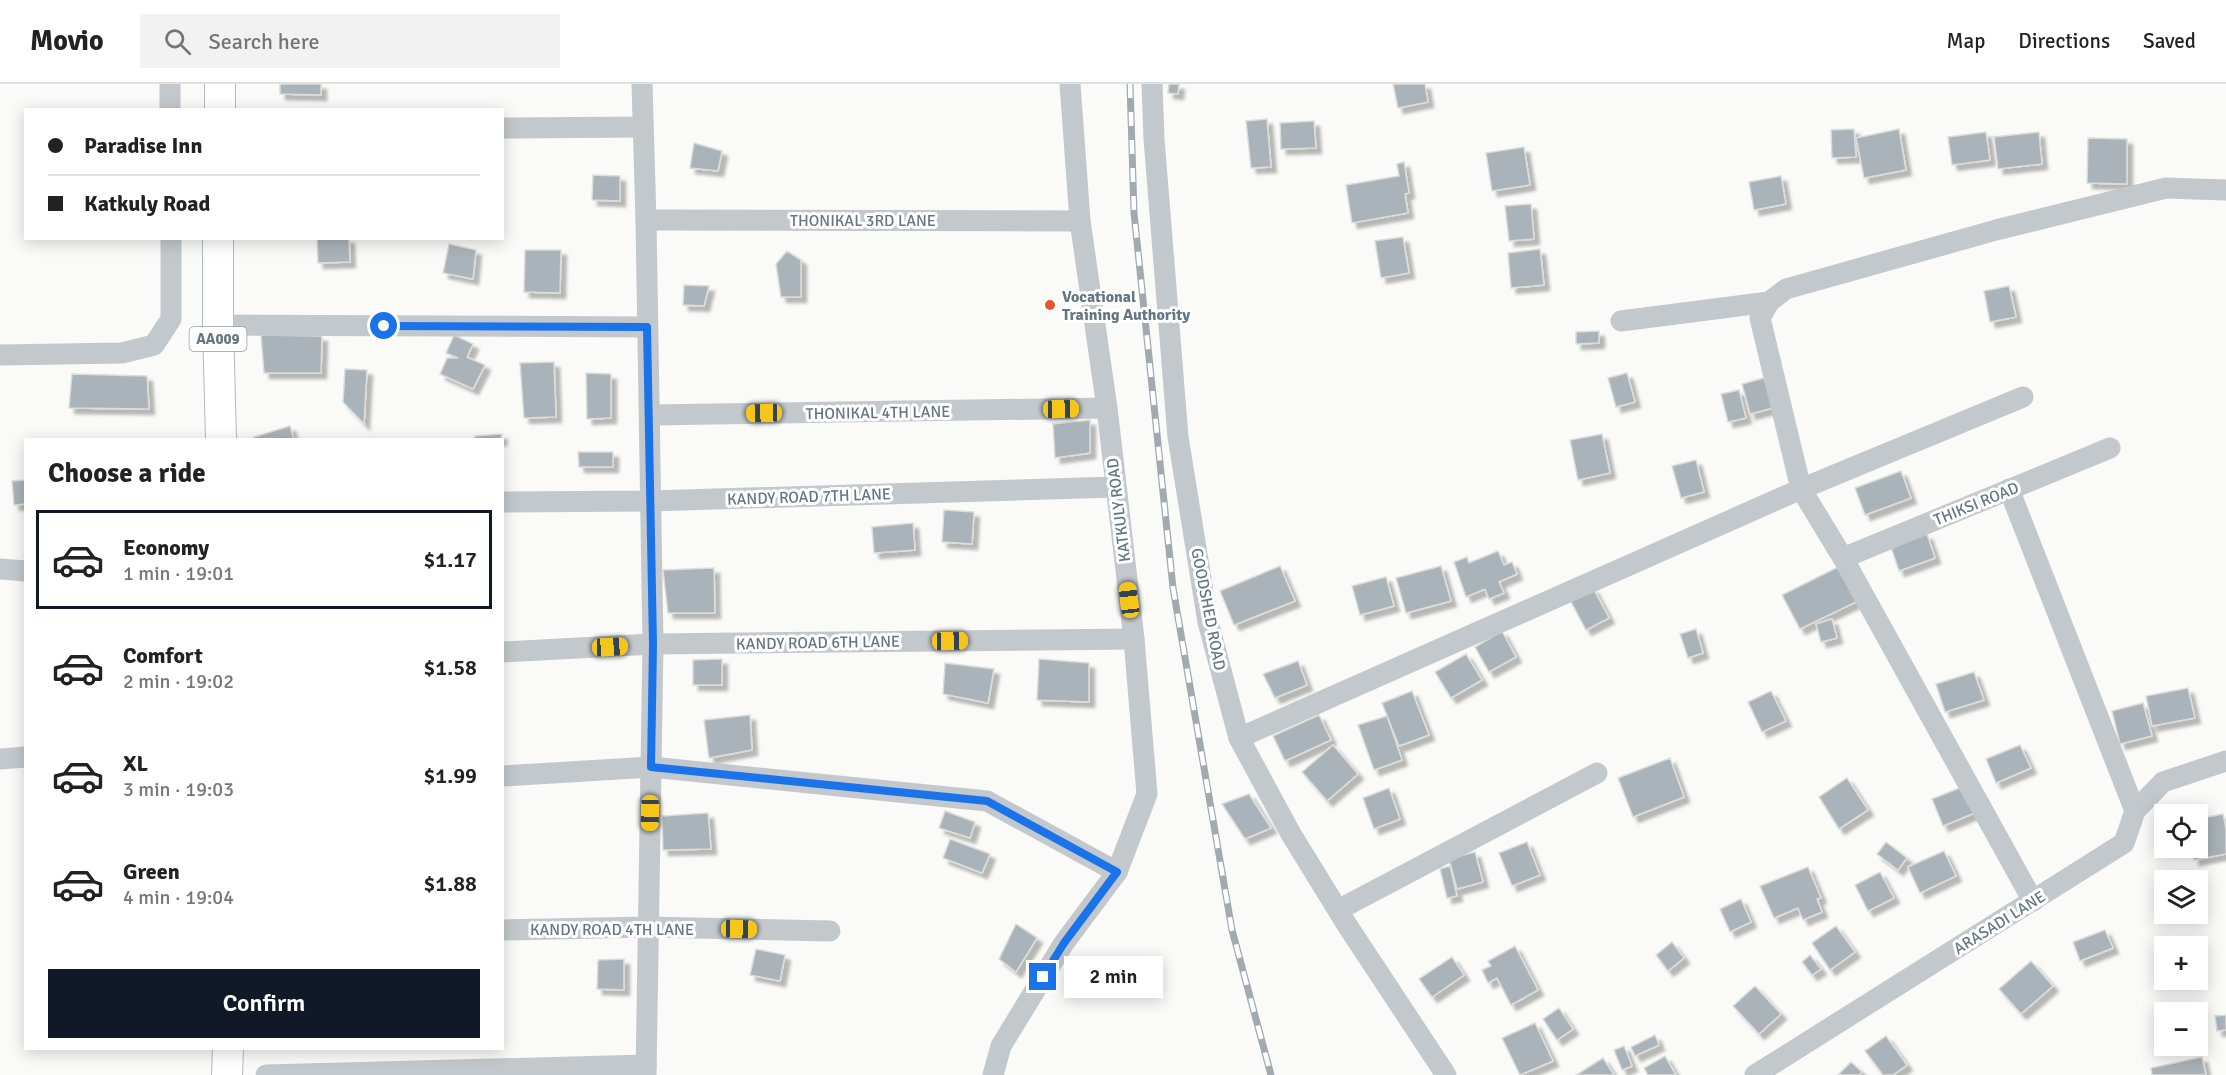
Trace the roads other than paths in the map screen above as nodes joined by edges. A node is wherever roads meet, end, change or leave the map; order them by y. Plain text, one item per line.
1 (170, 84) edge
2 (220, 84) edge
3 (642, 84) edge
4 (1070, 84) edge
5 (1152, 84) edge
6 (170, 108) edge
7 (220, 108) edge
8 (643, 127) junction
9 (504, 128) edge
10 (2226, 190) edge
11 (646, 220) junction
12 (1080, 221) junction
13 (171, 240) edge
14 (218, 240) edge
15 (1769, 302) junction
16 (1621, 321) dead end
17 (218, 326) junction
18 (647, 327) junction
19 (0, 355) edge
20 (2023, 398) dead end
21 (1107, 408) junction
22 (650, 415) junction
23 (220, 438) edge
24 (2110, 448) dead end
25 (1115, 486) junction
26 (1801, 489) junction
27 (2009, 489) junction
28 (651, 501) junction
29 (504, 502) edge
30 (1843, 558) junction
31 (0, 569) edge
32 (24, 571) edge
33 (1134, 639) junction
34 (653, 644) junction
35 (504, 652) edge
36 (1239, 738) junction
37 (24, 757) edge
38 (0, 759) edge
39 (2226, 761) edge
40 (651, 767) junction
41 (1597, 772) dead end
42 (504, 776) edge
43 (2135, 811) junction
44 (1117, 872) junction
45 (2033, 901) junction
46 (1338, 910) junction
47 (648, 927) junction
48 (504, 930) edge
49 (830, 931) dead end
50 (228, 1050) edge
51 (646, 1070) edge
52 (227, 1075) edge
53 (266, 1075) edge
54 (993, 1075) edge
55 (1446, 1075) edge
56 (1755, 1075) edge

1 - 6 street
2 - 7 highway
3 - 8 street
4 - 12 street, KATKULY ROAD
5 - 36 street, GOODSHED ROAD
8 - 9 street
8 - 11 street
10 - 15 street
11 - 12 street, THONIKAL 3RD LANE
11 - 18 street
12 - 21 street, KATKULY ROAD
13 - 19 street
14 - 17 highway, AA009
15 - 16 street
15 - 26 street
17 - 18 street
17 - 23 highway, AA009
18 - 22 street
20 - 26 street
21 - 22 street, THONIKAL 4TH LANE
21 - 25 street, KATKULY ROAD
22 - 28 street
24 - 27 street, THIKSI ROAD
25 - 28 street, KANDY ROAD 7TH LANE
25 - 33 street, KATKULY ROAD
26 - 30 street
26 - 36 street
27 - 30 street, THIKSI ROAD
27 - 43 street
28 - 29 street, KANDY ROAD 7TH LANE
28 - 34 street
30 - 45 street
31 - 32 street
33 - 34 street, KANDY ROAD 6TH LANE
33 - 44 street, KATKULY ROAD
34 - 35 street, KANDY ROAD 6TH LANE
34 - 40 street
36 - 46 street, GOODSHED ROAD
37 - 38 street
39 - 43 street, ARASADI LANE
40 - 42 street
40 - 44 street
40 - 47 street
41 - 46 street
43 - 45 street, ARASADI LANE
44 - 54 street, KATKULY ROAD
45 - 56 street, ARASADI LANE
46 - 55 street, GOODSHED ROAD
47 - 48 street, KANDY ROAD 4TH LANE
47 - 49 street, KANDY ROAD 4TH LANE
47 - 51 street
50 - 52 highway
51 - 53 street

